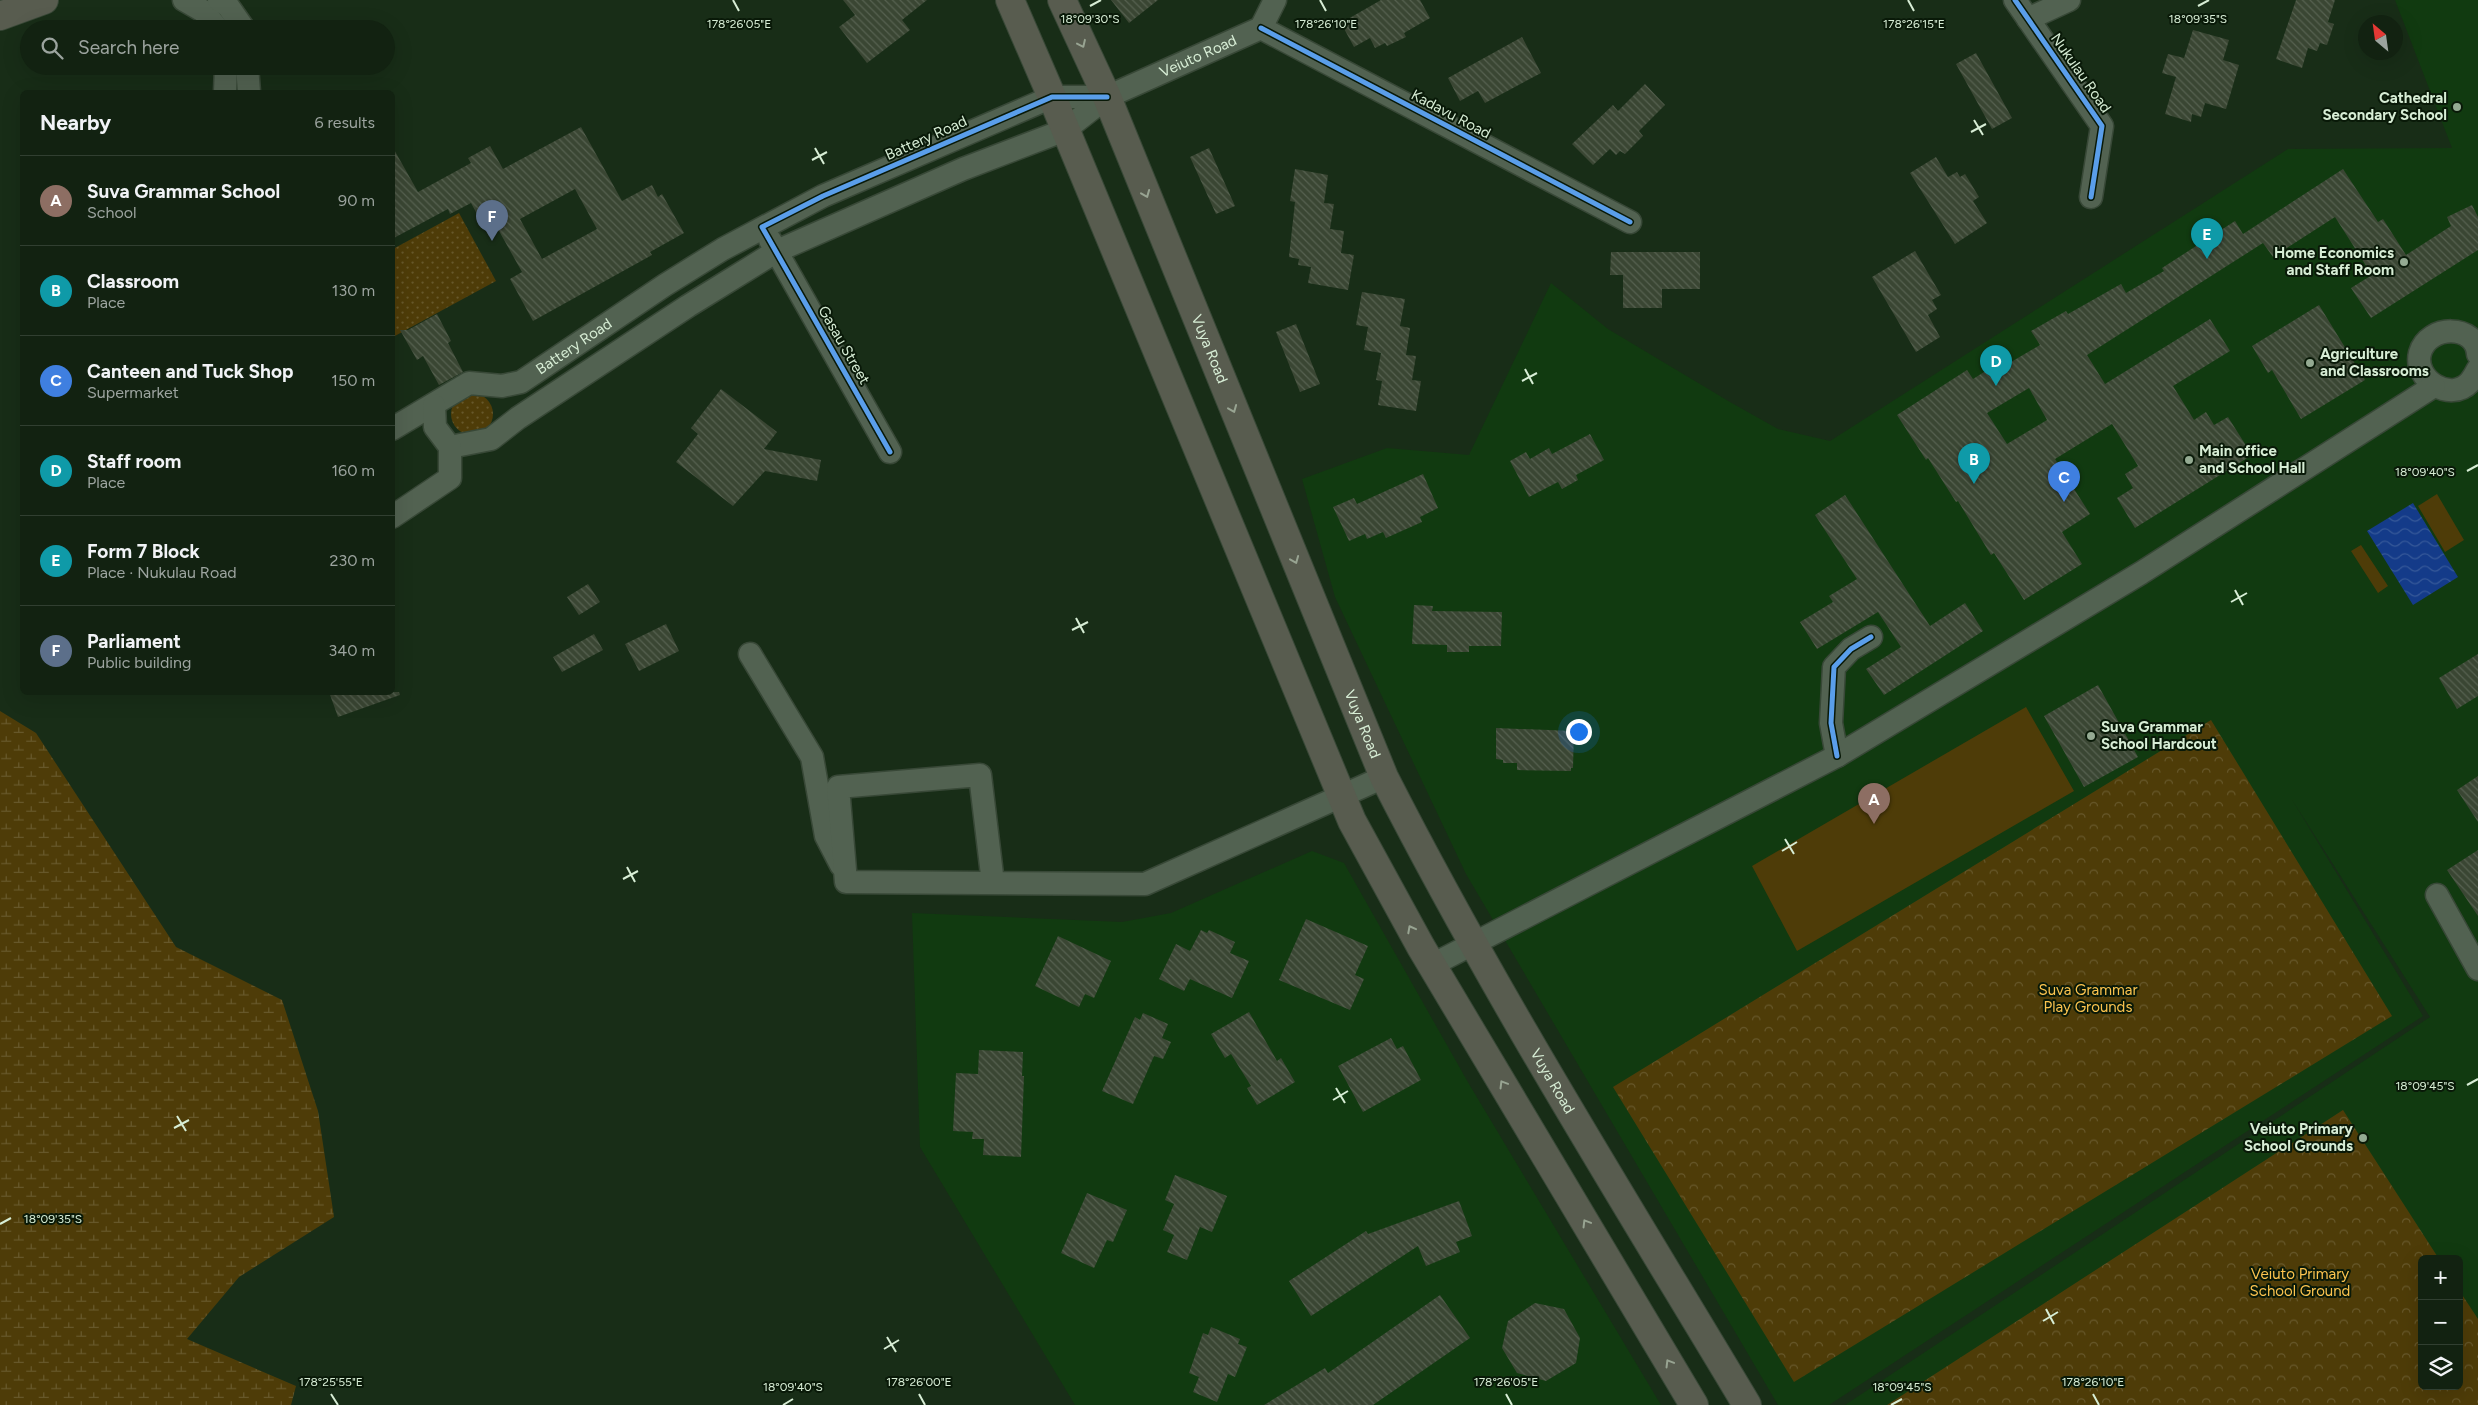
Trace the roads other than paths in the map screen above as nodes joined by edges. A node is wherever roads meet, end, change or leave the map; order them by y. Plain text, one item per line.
1 (44, 0) edge
2 (184, 0) edge
3 (219, 0) edge
4 (1010, 0) edge
5 (1062, 0) edge
6 (1275, 0) edge
7 (2015, 0) edge
8 (2069, 0) edge
9 (0, 16) edge
10 (2028, 19) junction
11 (210, 20) edge
12 (238, 20) edge
13 (1261, 28) junction
14 (226, 75) edge
15 (248, 75) edge
16 (225, 90) edge
17 (249, 90) edge
18 (1052, 97) junction
19 (1106, 97) junction
20 (1065, 130) junction
21 (2090, 197) dead end
22 (1630, 222) dead end
23 (762, 227) junction
24 (777, 251) junction
25 (2478, 354) edge
26 (2478, 369) edge
27 (502, 386) junction
28 (2434, 386) junction
29 (434, 405) junction
30 (518, 418) junction
31 (395, 427) edge
32 (450, 447) junction
33 (890, 452) dead end
34 (395, 514) edge
35 (1871, 637) dead end
36 (750, 654) dead end
37 (1838, 756) junction
38 (1384, 778) junction
39 (1341, 797) junction
40 (845, 872) junction
41 (993, 883) junction
42 (2438, 895) dead end
43 (1473, 944) junction
44 (1432, 965) junction
45 (2478, 968) edge
46 (1694, 1405) edge
47 (1747, 1405) edge

1 - 9 main road
2 - 11 street
3 - 12 street
4 - 18 main road
5 -> 19 main road, Vuya Road
6 - 13 street
7 - 10 street, Nukulau Road
8 - 10 street
10 - 21 street, Nukulau Road
13 - 19 street, Veiuto Road
13 - 22 street, Kadavu Road
14 - 16 street
15 - 17 street
18 - 19 street, Battery Road
18 - 20 main road
18 - 23 street, Battery Road
19 - 20 street, Battery Road
19 -> 38 main road, Vuya Road
20 - 24 street, Battery Road
20 - 39 main road
23 - 24 street, Gasau Street
23 - 27 street, Battery Road
24 - 30 street, Battery Road
24 - 33 street, Gasau Street
25 - 28 street
26 - 28 street
27 - 29 street, Battery Road
27 - 30 street
28 - 37 street
29 - 31 street, Battery Road
29 - 32 street
30 - 32 street, Battery Road
32 - 34 street
35 - 37 street
36 - 40 street
37 - 43 street
38 - 39 street
38 - 43 main road, Vuya Road
39 - 41 street
44 -> 39 main road
40 - 41 street
40 - 41 street
42 - 45 street
43 - 44 street
43 - 47 main road, Vuya Road
46 -> 44 main road

